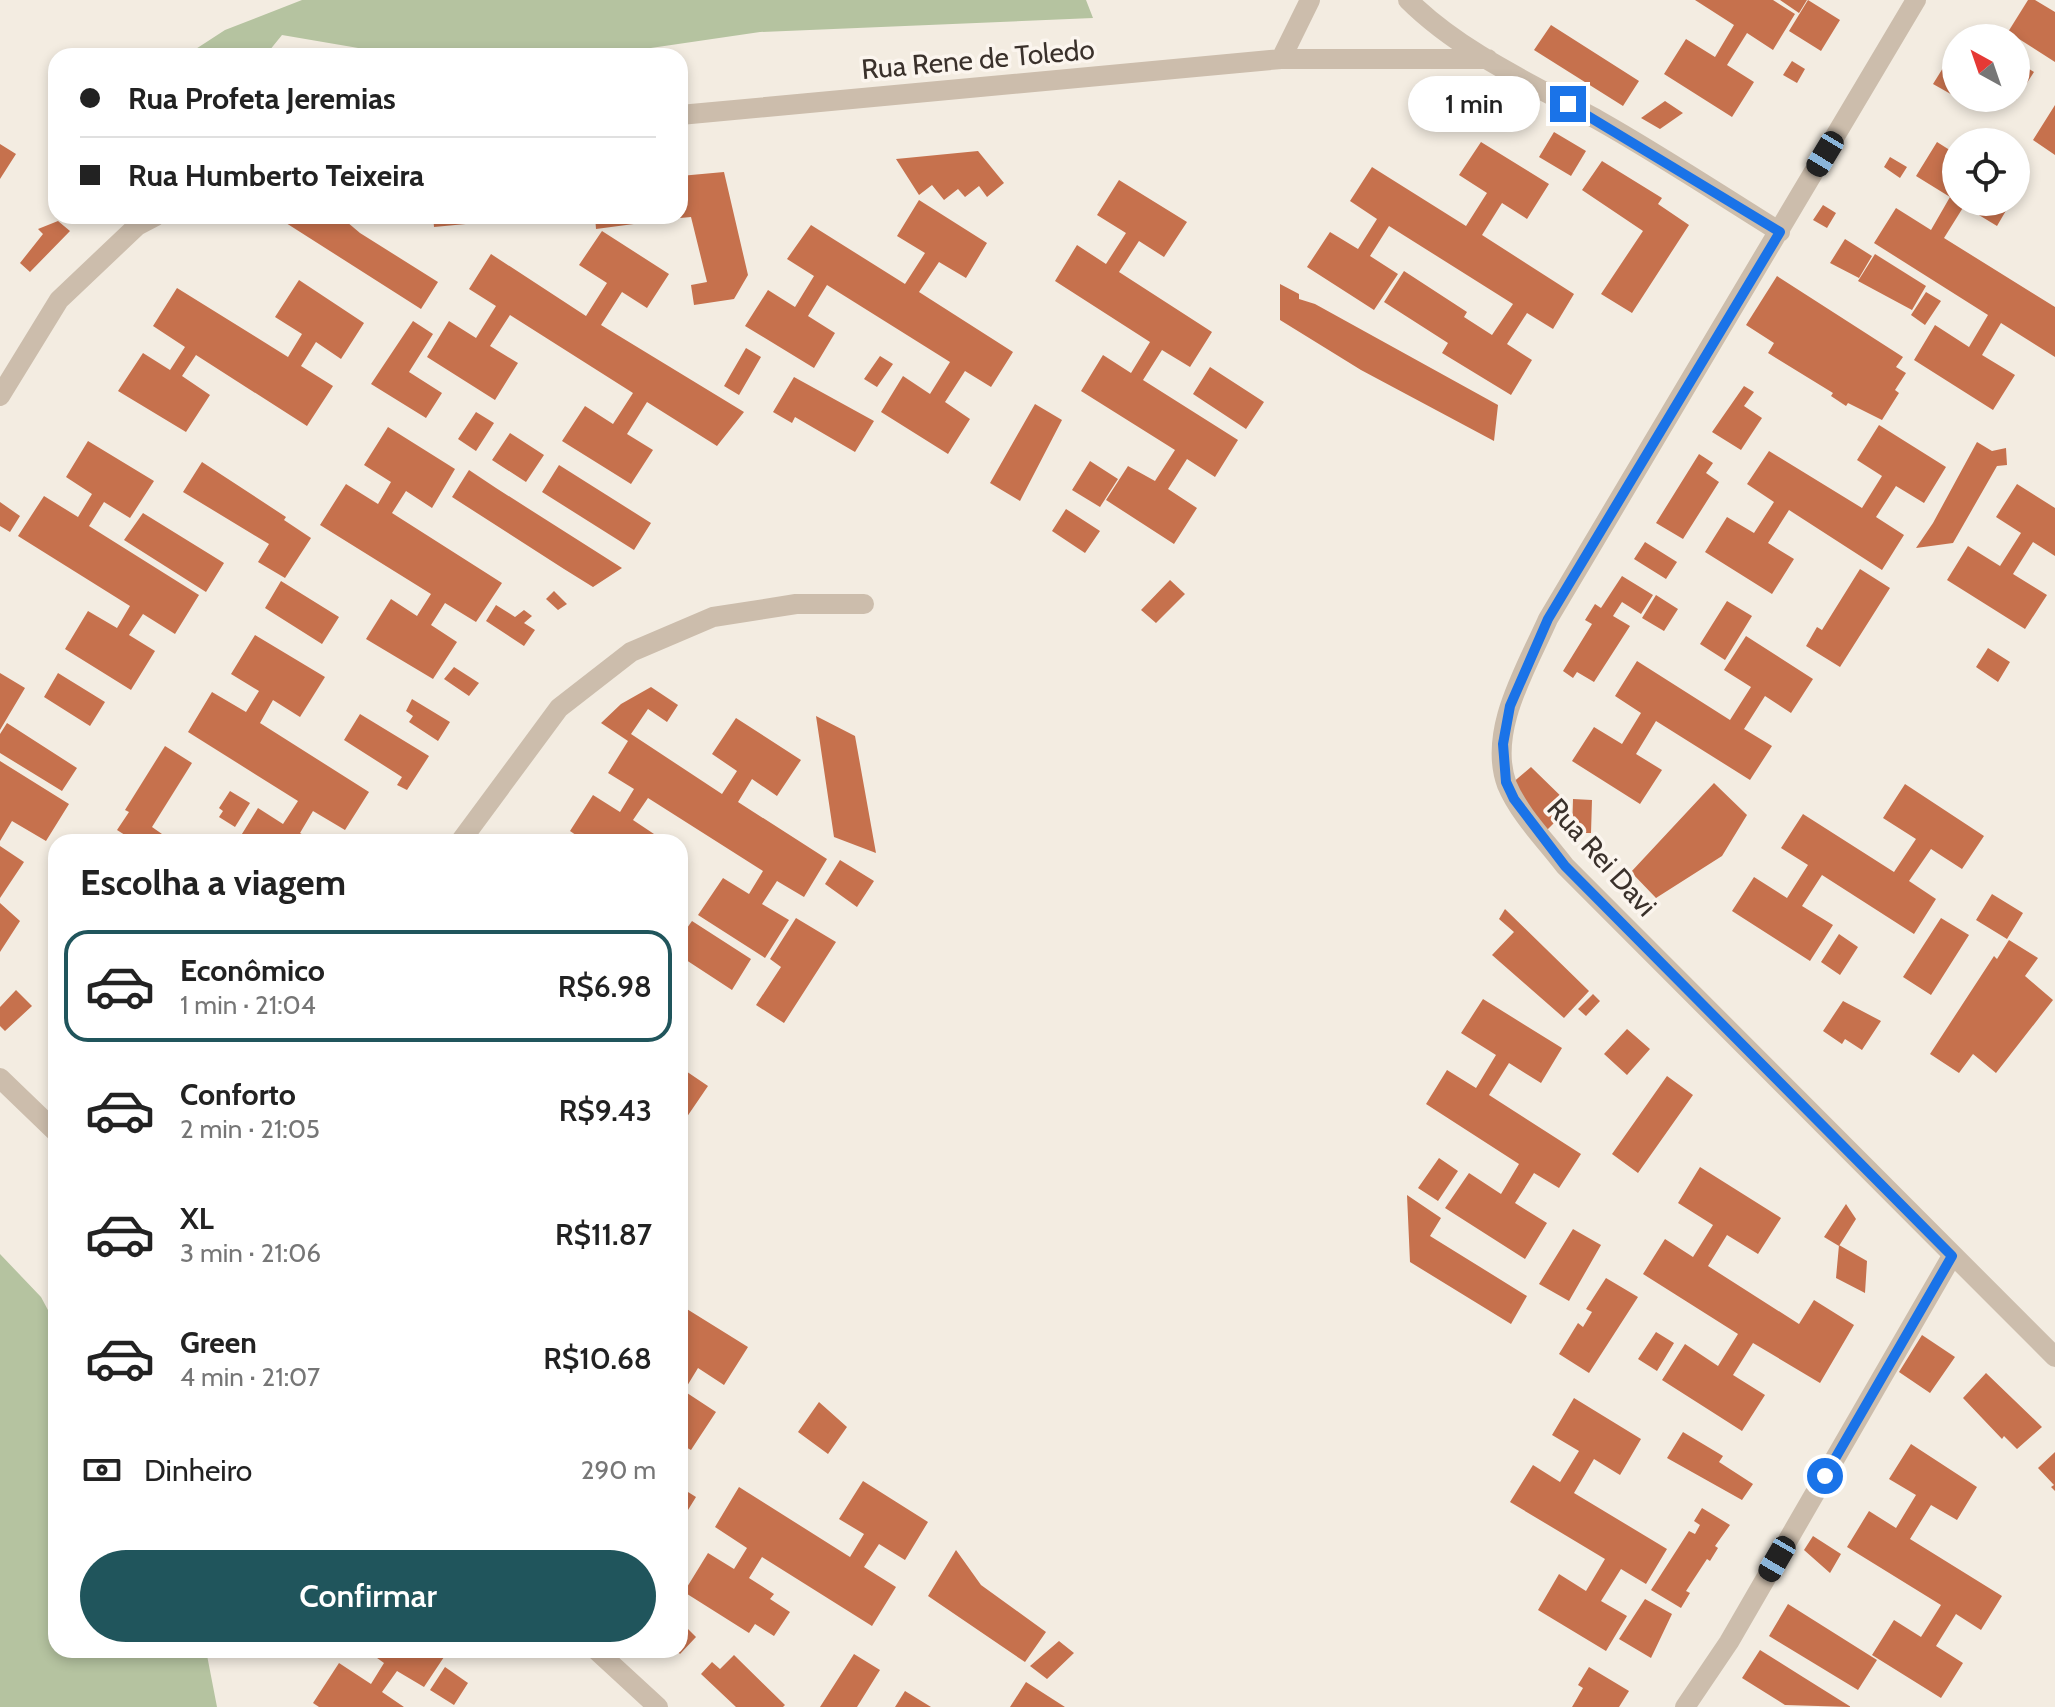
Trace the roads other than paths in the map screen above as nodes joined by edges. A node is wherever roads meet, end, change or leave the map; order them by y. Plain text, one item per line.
1 (1310, 0) edge
2 (1408, 0) edge
3 (1916, 0) edge
4 (1281, 59) junction
5 (1488, 59) junction
6 (688, 114) edge
7 (141, 224) edge
8 (1780, 232) junction
9 (0, 396) edge
10 (864, 604) dead end
11 (466, 834) edge
12 (0, 1078) edge
13 (48, 1124) edge
14 (1952, 1256) junction
15 (2055, 1357) edge
16 (605, 1658) edge
17 (658, 1707) edge
18 (1685, 1707) edge

1 - 4 street
2 - 5 street
3 - 8 street, Rua Rei Davi
4 - 5 street, Rua Rene de Toledo
4 - 6 street, Rua Rene de Toledo
5 - 8 street
7 - 9 street
8 - 14 street, Rua Rei Davi
10 - 11 street
12 - 13 street
14 - 15 street, Rua Rei Davi
14 - 18 street
16 - 17 street

